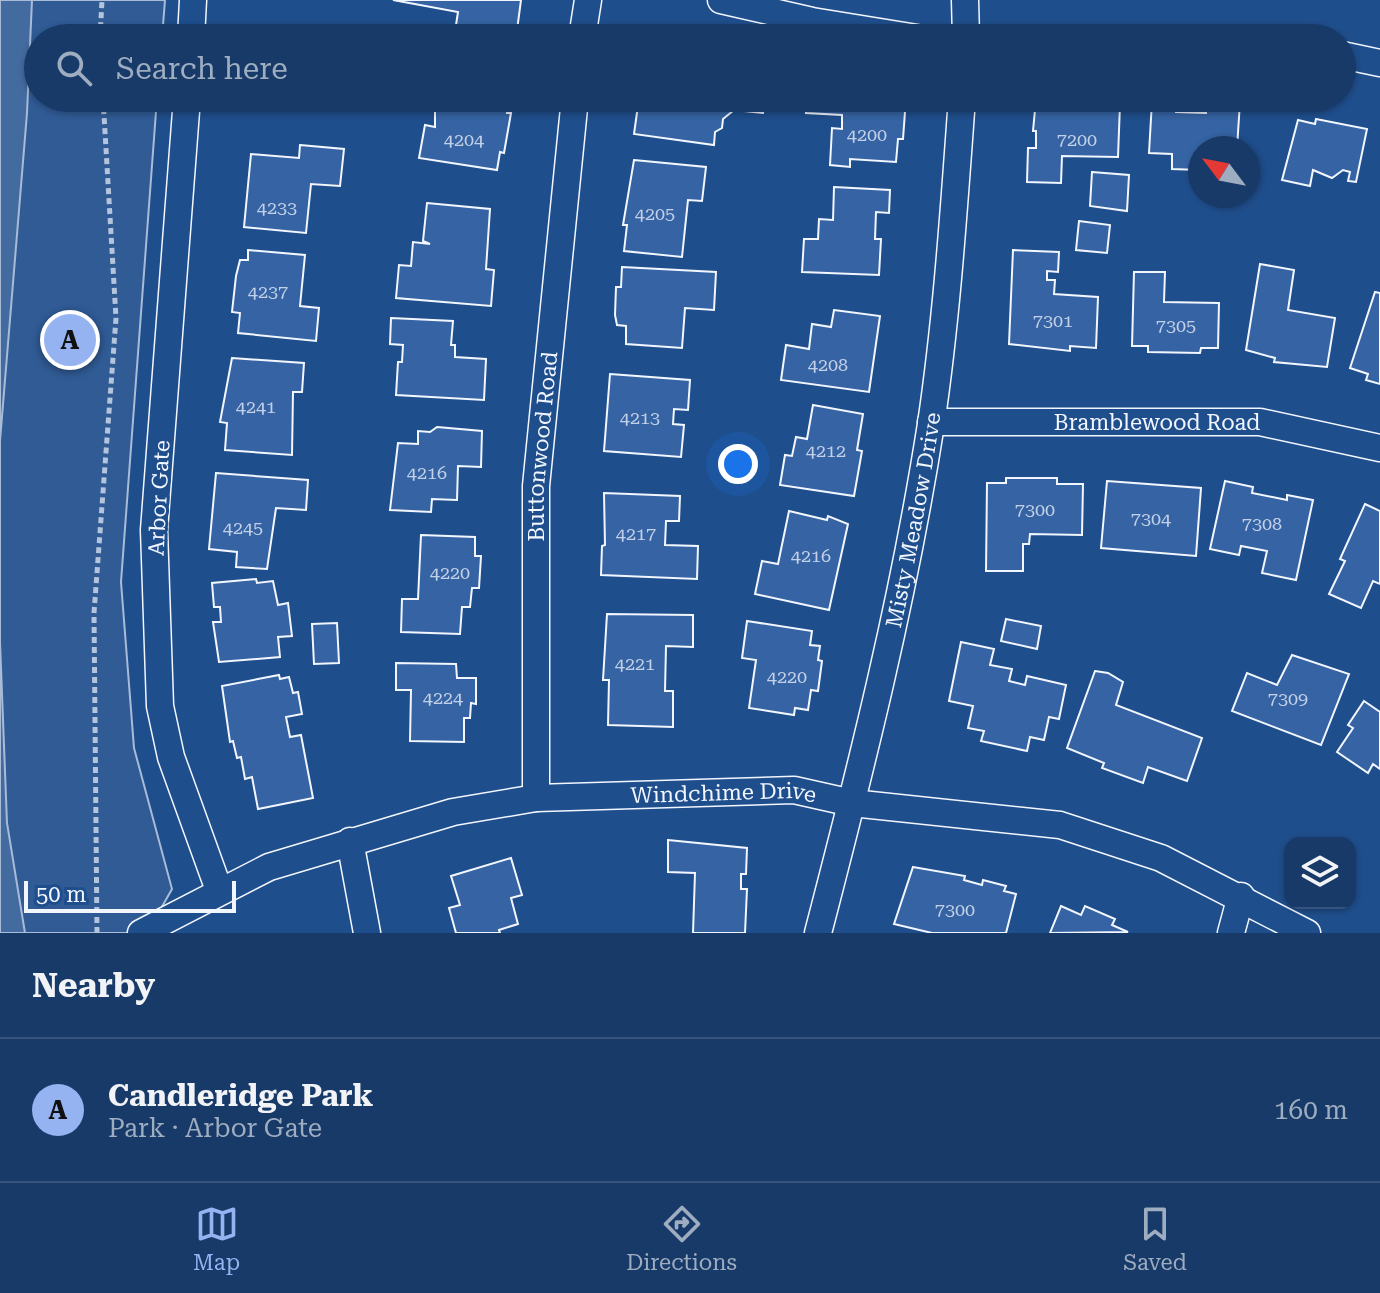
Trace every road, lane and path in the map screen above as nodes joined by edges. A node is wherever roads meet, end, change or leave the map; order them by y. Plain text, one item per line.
1 (102, 0) edge
2 (193, 0) edge
3 (588, 0) edge
4 (721, 0) edge
5 (965, 0) edge
6 (101, 24) edge
7 (192, 24) edge
8 (584, 24) edge
9 (831, 24) edge
10 (966, 24) edge
11 (1356, 58) edge
12 (1380, 63) edge
13 (104, 112) edge
14 (186, 112) edge
15 (574, 112) edge
16 (961, 112) edge
17 (931, 422) junction
18 (1380, 448) edge
19 (536, 798) junction
20 (852, 803) junction
21 (350, 841) junction
22 (219, 890) junction
23 (1241, 896) junction
24 (97, 933) edge
25 (141, 933) edge
26 (367, 933) edge
27 (818, 933) edge
28 (1231, 933) edge
29 (1307, 933) edge

1 - 6 path
2 - 7 street
3 - 8 street
4 - 9 street
5 - 10 street
11 - 12 street
13 - 24 path
14 - 22 street, Arbor Gate
15 - 19 street, Buttonwood Road
16 - 17 street, Misty Meadow Drive
17 - 18 street, Bramblewood Road
17 - 20 street, Misty Meadow Drive
19 - 20 street, Windchime Drive
19 - 21 street, Windchime Drive
20 - 23 street, Windchime Drive
20 - 27 street, Misty Meadow Drive
21 - 22 street, Windchime Drive
21 - 26 street
22 - 25 street, Windchime Drive
23 - 28 street
23 - 29 street, Windchime Drive

